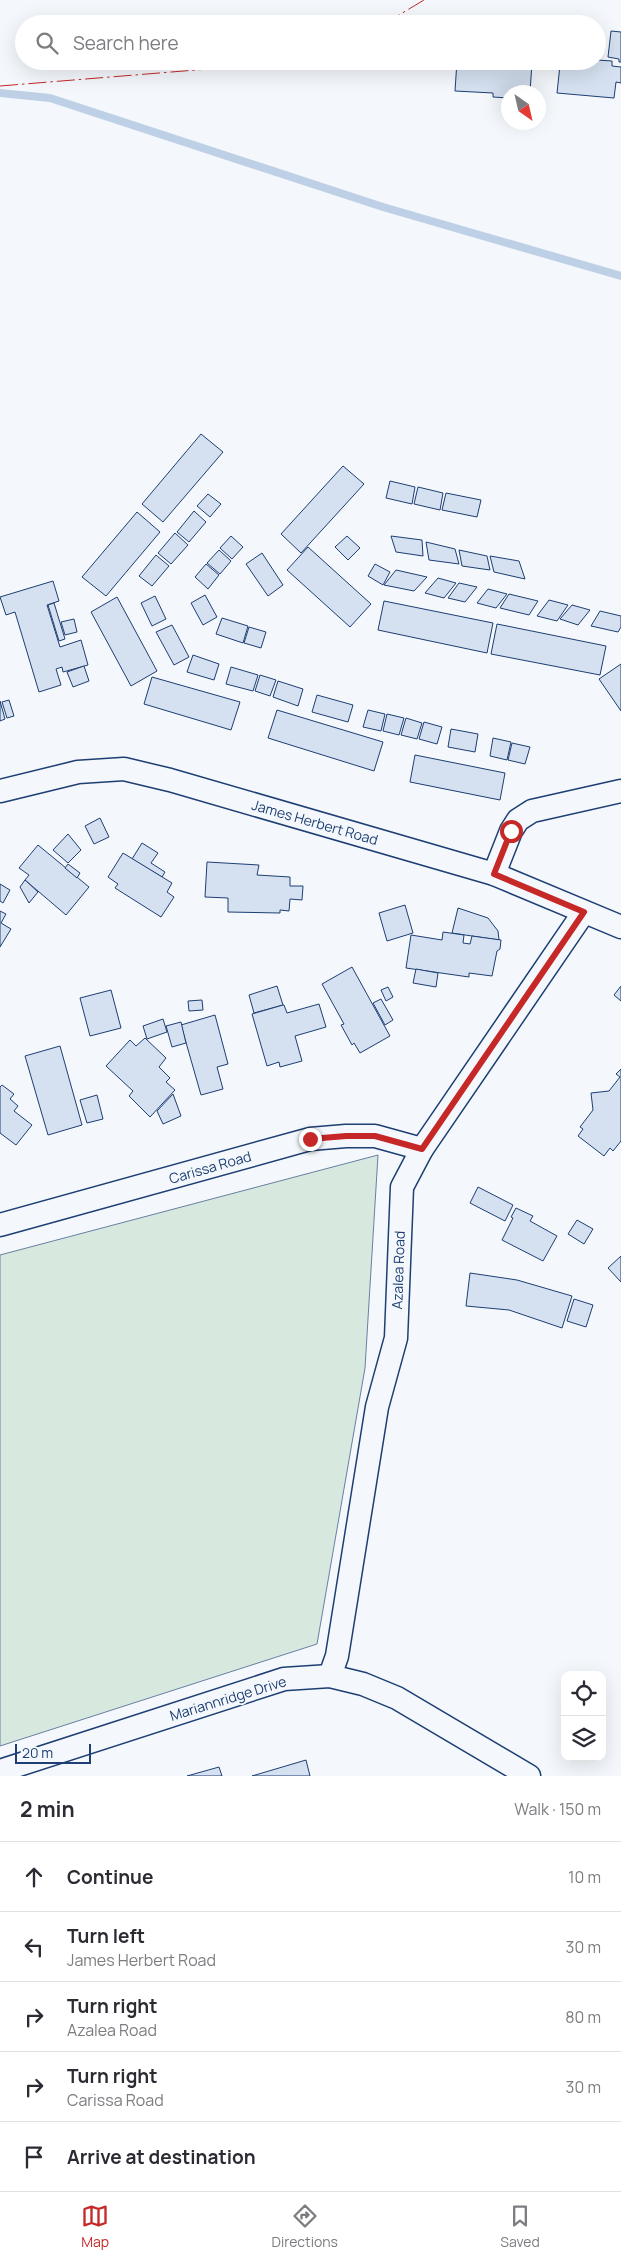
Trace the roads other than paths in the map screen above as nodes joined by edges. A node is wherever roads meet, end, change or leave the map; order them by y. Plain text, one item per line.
1 (0, 791) edge
2 (621, 791) edge
3 (494, 874) junction
4 (584, 912) junction
5 (621, 927) edge
6 (422, 1149) junction
7 (0, 1225) edge
8 (330, 1676) junction
9 (0, 1771) edge
10 (530, 1776) edge

1 - 3 street, James Herbert Road
2 - 3 street
3 - 4 street, James Herbert Road
4 - 5 street, James Herbert Road
4 - 6 street, Azalea Road
6 - 7 street, Carissa Road
6 - 8 street, Azalea Road
8 - 9 street, Mariannridge Drive
8 - 10 street, Mariannridge Drive

